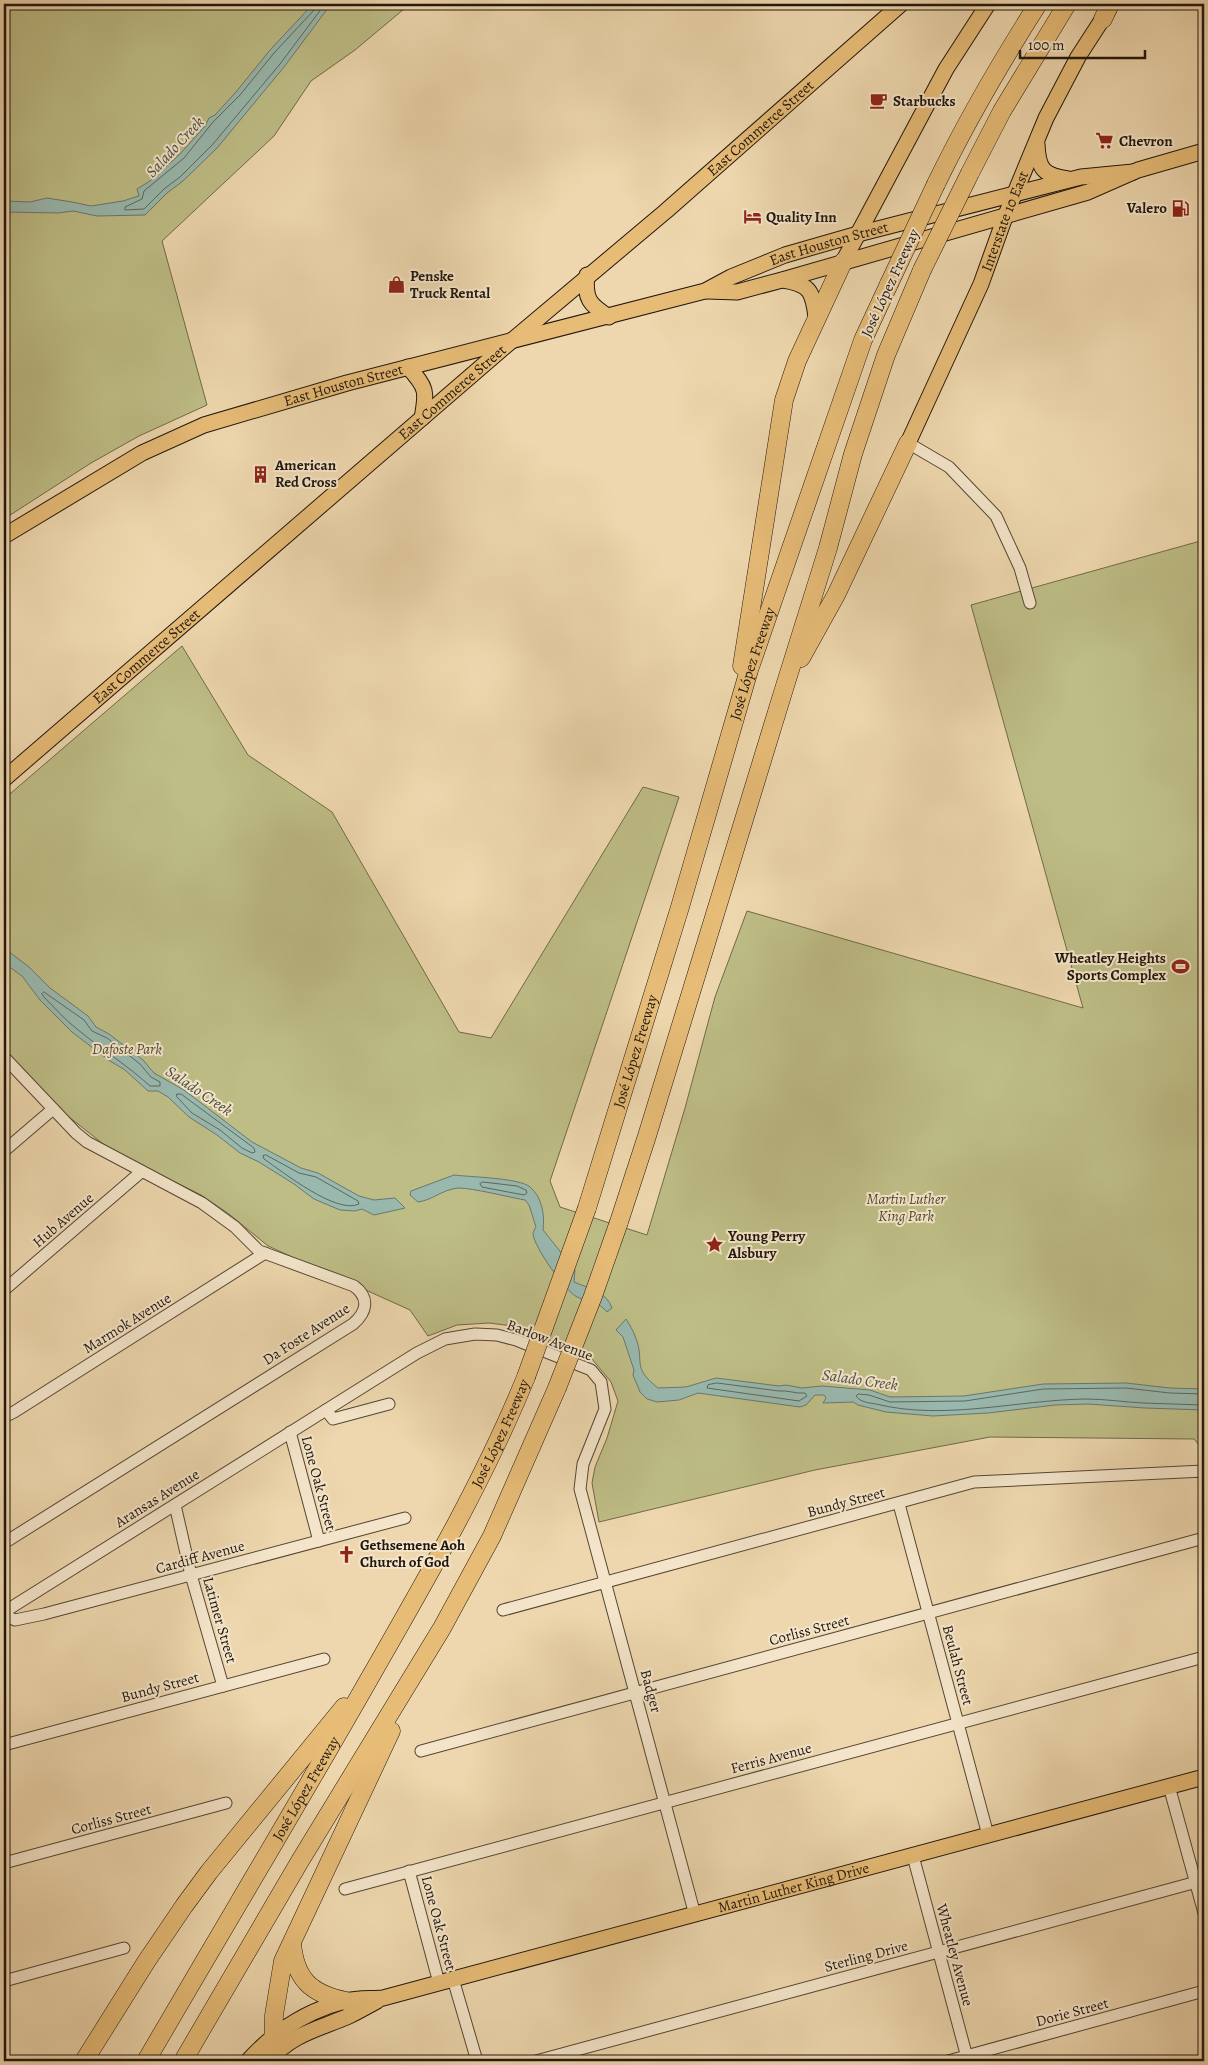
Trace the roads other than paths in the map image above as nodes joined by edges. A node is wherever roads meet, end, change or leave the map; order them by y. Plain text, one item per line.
1 (901, 4) edge
2 (988, 4) edge
3 (1038, 4) edge
4 (1067, 4) edge
5 (1108, 9) edge
6 (1037, 141) junction
7 (1204, 151) edge
8 (1133, 172) junction
9 (1070, 180) junction
10 (1016, 193) junction
11 (1005, 217) junction
12 (858, 234) junction
13 (844, 262) junction
14 (587, 275) junction
15 (782, 280) junction
16 (705, 291) junction
17 (610, 317) junction
18 (816, 317) junction
19 (509, 342) junction
20 (408, 367) junction
21 (422, 418) junction
22 (908, 443) junction
23 (4, 536) edge
24 (1030, 603) dead end
25 (784, 689) junction
26 (731, 733) junction
27 (4, 779) edge
28 (4, 1057) edge
29 (53, 1109) junction
30 (4, 1151) edge
31 (141, 1172) junction
32 (265, 1253) junction
33 (4, 1290) edge
34 (389, 1404) dead end
35 (326, 1410) junction
36 (4, 1416) edge
37 (290, 1432) junction
38 (1204, 1472) edge
39 (580, 1476) joint
40 (899, 1504) junction
41 (175, 1505) junction
42 (405, 1518) dead end
43 (1204, 1538) edge
44 (319, 1541) junction
45 (4, 1543) edge
46 (191, 1575) junction
47 (606, 1582) junction
48 (503, 1610) dead end
49 (4, 1613) edge
50 (928, 1613) junction
51 (442, 1628) junction
52 (1204, 1657) edge
53 (324, 1658) dead end
54 (372, 1674) junction
55 (223, 1686) junction
56 (636, 1692) junction
57 (958, 1724) junction
58 (4, 1745) edge
59 (422, 1751) dead end
60 (1204, 1777) edge
61 (1169, 1786) junction
62 (666, 1802) junction
63 (226, 1803) dead end
64 (988, 1835) junction
65 (913, 1856) junction
66 (4, 1863) edge
67 (409, 1871) junction
68 (1200, 1881) edge
69 (345, 1889) dead end
70 (1204, 1913) edge
71 (695, 1915) junction
72 (292, 1943) junction
73 (124, 1948) dead end
74 (938, 1952) junction
75 (446, 1981) junction
76 (4, 1982) edge
77 (1204, 1991) edge
78 (383, 1998) junction
79 (346, 2001) junction
80 (274, 2036) junction
81 (270, 2058) edge
82 (968, 2059) edge
83 (84, 2061) edge
84 (146, 2061) edge
85 (183, 2061) edge
86 (248, 2061) edge
87 (477, 2061) edge
88 (536, 2061) edge
89 (948, 2061) edge

1 - 14 main road, East Commerce Street
2 - 12 main road
3 - 26 highway, José López Freeway, bridge
4 - 25 highway, José López Freeway, bridge
5 - 6 main road, Interstate 10 East
6 - 9 main road
6 - 10 main road, Interstate 10 East
7 - 8 main road, East Houston Street
8 - 9 main road, East Houston Street
8 - 11 main road, East Houston Street
9 - 10 main road, East Houston Street
10 - 11 main road, Interstate 10 East
10 - 12 main road, East Houston Street
11 - 13 main road, East Houston Street
11 - 22 main road, Interstate 10 East
12 - 13 main road
12 - 16 main road, East Houston Street
13 - 15 main road, East Houston Street
13 - 18 highway
14 - 17 main road
14 - 19 main road, East Commerce Street
15 - 16 main road, East Houston Street
15 - 18 main road
16 - 17 main road, East Houston Street
17 - 19 main road, East Houston Street
18 - 26 highway
19 - 20 main road, East Houston Street
19 - 21 main road, East Commerce Street
20 - 21 main road
20 - 23 main road, East Houston Street
21 - 27 main road, East Commerce Street
22 - 24 street
22 - 25 highway
25 - 51 highway, José López Freeway, bridge
26 - 54 highway, José López Freeway, bridge
28 - 29 street, Da Foste Avenue
29 - 30 street
29 - 31 street, Da Foste Avenue
31 - 32 street, Da Foste Avenue
31 - 33 street, Hub Avenue
32 - 36 street, Marmok Avenue
32 - 45 street, Da Foste Avenue
34 - 35 street
35 - 37 street, Aransas Avenue
35 - 39 street, Barlow Avenue
37 - 41 street, Aransas Avenue
37 - 44 street, Lone Oak Street
38 - 40 street, Bundy Street
39 - 47 street, Badger
40 - 47 street, Bundy Street
40 - 50 street, Beulah Street
41 - 46 street, Latimer Street
41 - 49 street, Aransas Avenue
42 - 44 street, Cardiff Avenue
43 - 50 street, Corliss Street
44 - 46 street, Cardiff Avenue
46 - 49 street, Cardiff Avenue
46 - 55 street, Latimer Street
47 - 48 street, Bundy Street
47 - 56 street, Badger
50 - 56 street, Corliss Street
50 - 57 street, Beulah Street
51 - 72 highway
51 - 85 highway, José López Freeway
52 - 57 street, Ferris Avenue
53 - 55 street, Bundy Street
54 - 83 highway
54 - 84 highway, José López Freeway
55 - 58 street, Bundy Street
56 - 59 street, Corliss Street
56 - 62 street, Badger
57 - 62 street, Ferris Avenue
57 - 64 street, Beulah Street
60 - 61 main road, Martin Luther King Drive
61 - 64 main road, Martin Luther King Drive
61 - 68 street
62 - 67 street, Ferris Avenue
62 - 71 street, Badger
63 - 66 street, Corliss Street
64 - 65 main road, Martin Luther King Drive
65 - 71 main road, Martin Luther King Drive
65 - 74 street, Wheatley Avenue
67 - 69 street, Ferris Avenue
67 - 75 street, Lone Oak Street
68 - 70 street
68 - 74 street, Sterling Drive
71 - 75 main road, Martin Luther King Drive
72 - 79 highway
72 - 80 highway
73 - 76 street
74 - 82 street, Wheatley Avenue
74 - 88 street, Sterling Drive
75 - 78 main road, Martin Luther King Drive
75 - 87 street, Lone Oak Street
77 - 82 street, Dorie Street
78 - 79 main road, Martin Luther King Drive
78 - 81 main road, Martin Luther King Drive
79 - 80 main road, Martin Luther King Drive
80 - 81 highway
80 - 86 main road, Martin Luther King Drive
82 - 89 street, Dorie Street

